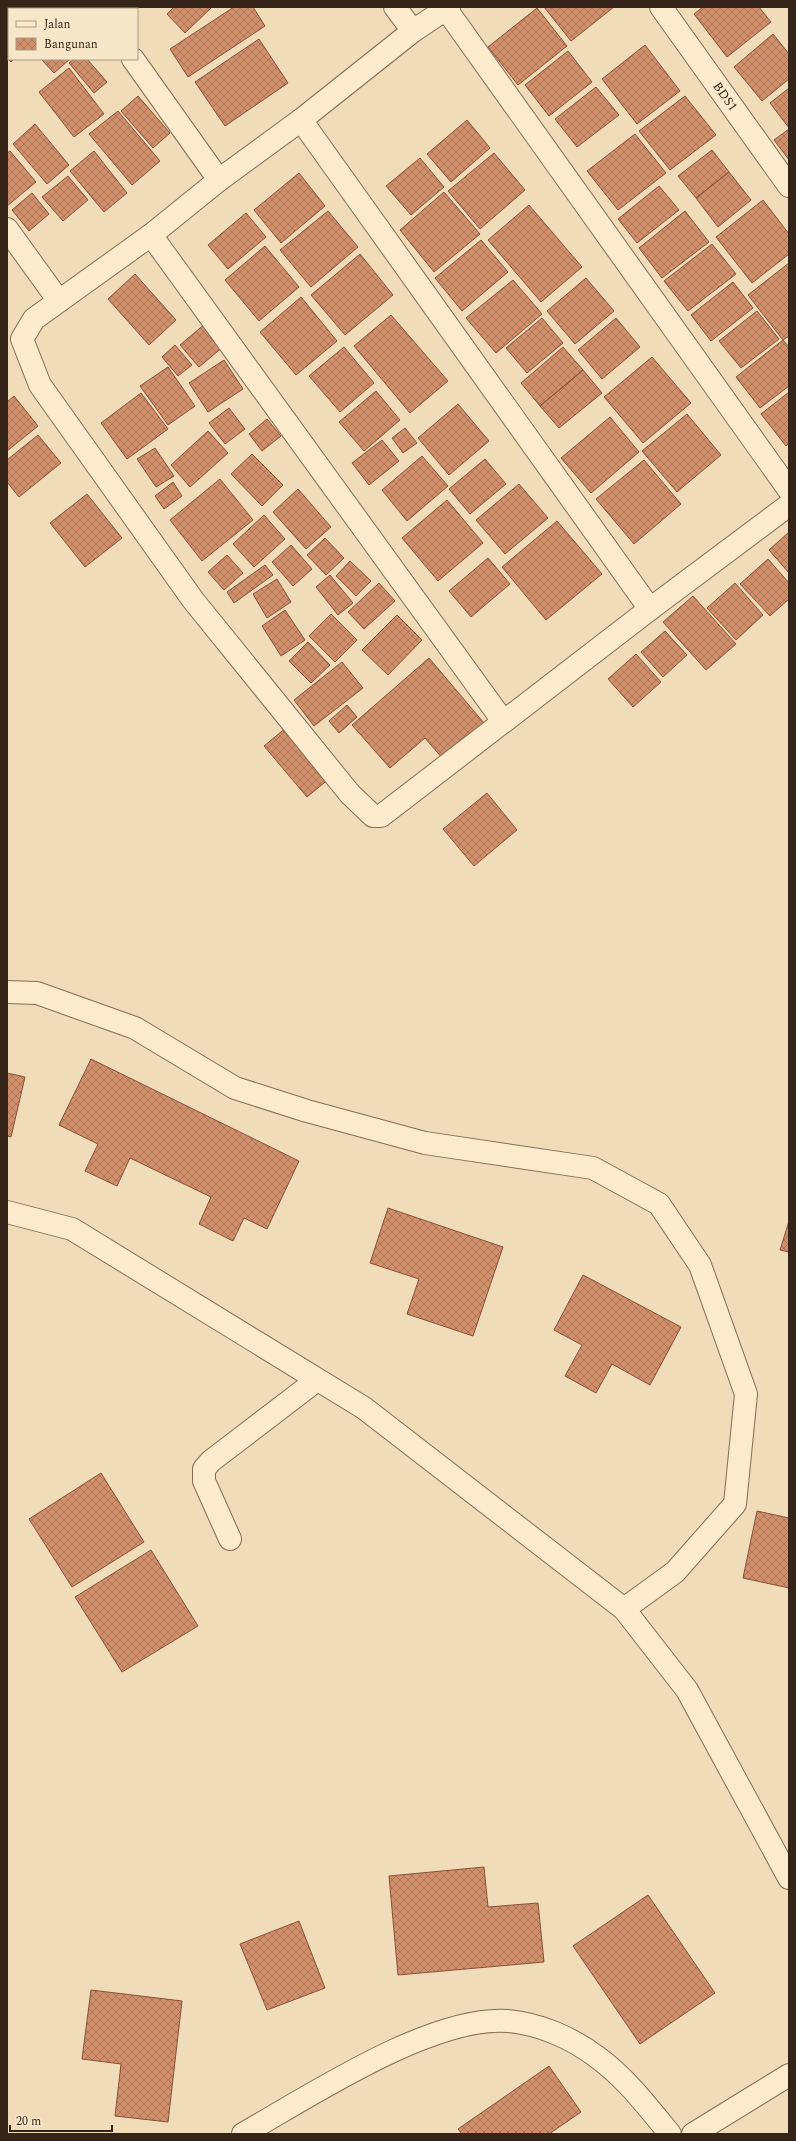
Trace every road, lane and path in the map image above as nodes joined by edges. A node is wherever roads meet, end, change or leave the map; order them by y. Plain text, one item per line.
1 (395, 7) edge
2 (661, 7) edge
3 (447, 8) edge
4 (413, 31) junction
5 (134, 60) edge
6 (301, 120) junction
7 (219, 180) junction
8 (789, 186) edge
9 (7, 229) edge
10 (151, 235) junction
11 (59, 301) junction
12 (789, 490) edge
13 (789, 505) edge
14 (650, 609) junction
15 (503, 721) junction
16 (7, 992) edge
17 (7, 1212) edge
18 (317, 1380) junction
19 (230, 1538) dead end
20 (624, 1609) junction
21 (789, 1878) edge
22 (789, 2075) edge
23 (243, 2134) edge
24 (670, 2134) edge
25 (693, 2134) edge

1 - 4 street
2 - 8 street, BDS1
3 - 4 street
3 - 12 street
4 - 6 street
5 - 7 street
6 - 7 street
6 - 14 street
7 - 10 street
9 - 11 street
10 - 11 street
10 - 15 street
11 - 15 street
13 - 14 street
14 - 15 street
16 - 20 street
17 - 18 street
18 - 19 street
18 - 20 street
20 - 21 street
22 - 25 street
23 - 24 street

